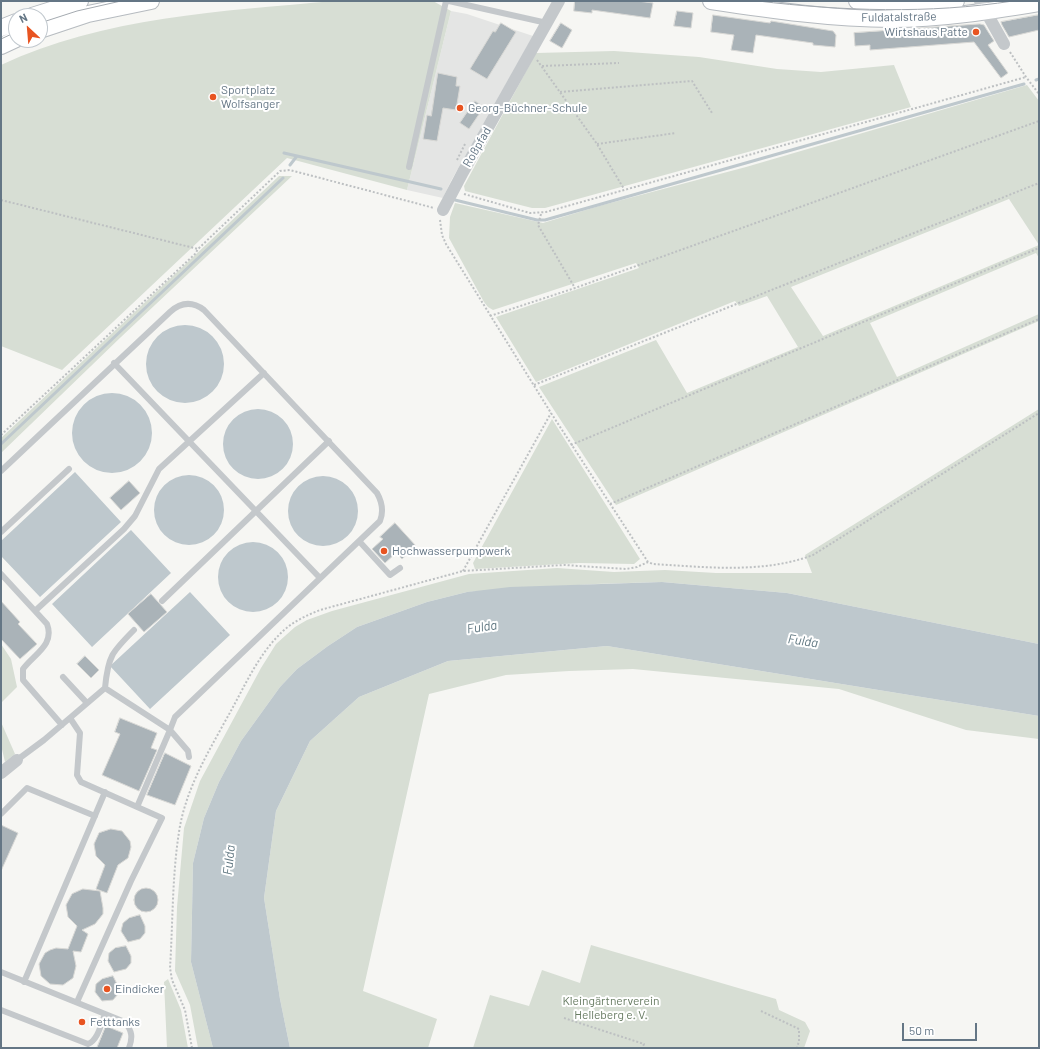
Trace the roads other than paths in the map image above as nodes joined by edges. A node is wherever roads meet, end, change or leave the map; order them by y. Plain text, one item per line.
1 (80, 1) edge
2 (150, 1) edge
3 (448, 1) edge
4 (559, 1) edge
5 (711, 1) edge
6 (857, 1) edge
7 (956, 1) edge
8 (1039, 2) edge
9 (982, 6) edge
10 (48, 11) edge
11 (547, 23) junction
12 (48, 27) edge
13 (1004, 44) road end
14 (410, 167) dead end
15 (443, 210) road end
16 (114, 363) junction
17 (264, 373) junction
18 (329, 441) junction
19 (190, 442) junction
20 (69, 469) dead end
21 (1, 471) edge
22 (256, 511) junction
23 (1, 532) edge
24 (359, 541) junction
25 (400, 568) dead end
26 (1, 574) edge
27 (320, 578) junction
28 (162, 600) dead end
29 (36, 610) junction
30 (134, 630) dead end
31 (63, 676) dead end
32 (105, 688) junction
33 (87, 704) junction
34 (70, 718) junction
35 (62, 725) junction
36 (170, 730) junction
37 (190, 757) dead end
38 (17, 760) joint
39 (1, 773) edge
40 (105, 792) junction
41 (137, 807) junction
42 (1, 814) edge
43 (95, 816) junction
44 (1, 972) edge
45 (24, 982) junction
46 (77, 1002) junction
47 (1, 1010) edge
48 (105, 1014) junction
49 (129, 1048) edge

1 - 10 main road
2 - 12 main road
3 - 11 lane
3 - 14 lane
4 - 11 street, Roßpfad
5 - 9 main road, Fuldatalstraße
6 - 7 main road, Fuldatalstraße
8 - 9 main road, Fuldatalstraße
9 - 13 street
11 - 15 street, Roßpfad
16 - 17 lane
16 - 19 lane
16 - 21 lane
17 - 18 lane
17 - 19 lane
18 - 22 lane
18 - 24 lane
19 - 22 lane
19 - 29 lane
20 - 23 lane
22 - 27 lane
22 - 28 lane
24 - 25 lane
24 - 27 lane
26 - 29 lane
27 - 36 lane
29 - 35 lane
30 - 32 lane
31 - 33 lane
32 - 33 lane
32 - 36 lane
33 - 34 lane
34 - 35 lane
34 - 40 lane
35 - 38 lane
36 - 37 lane
36 - 41 lane
38 - 39 street
40 - 41 lane
40 - 43 lane
41 - 46 lane
42 - 43 lane
43 - 45 lane
44 - 45 lane
45 - 46 lane
46 - 48 lane
47 - 48 lane
48 - 49 lane

